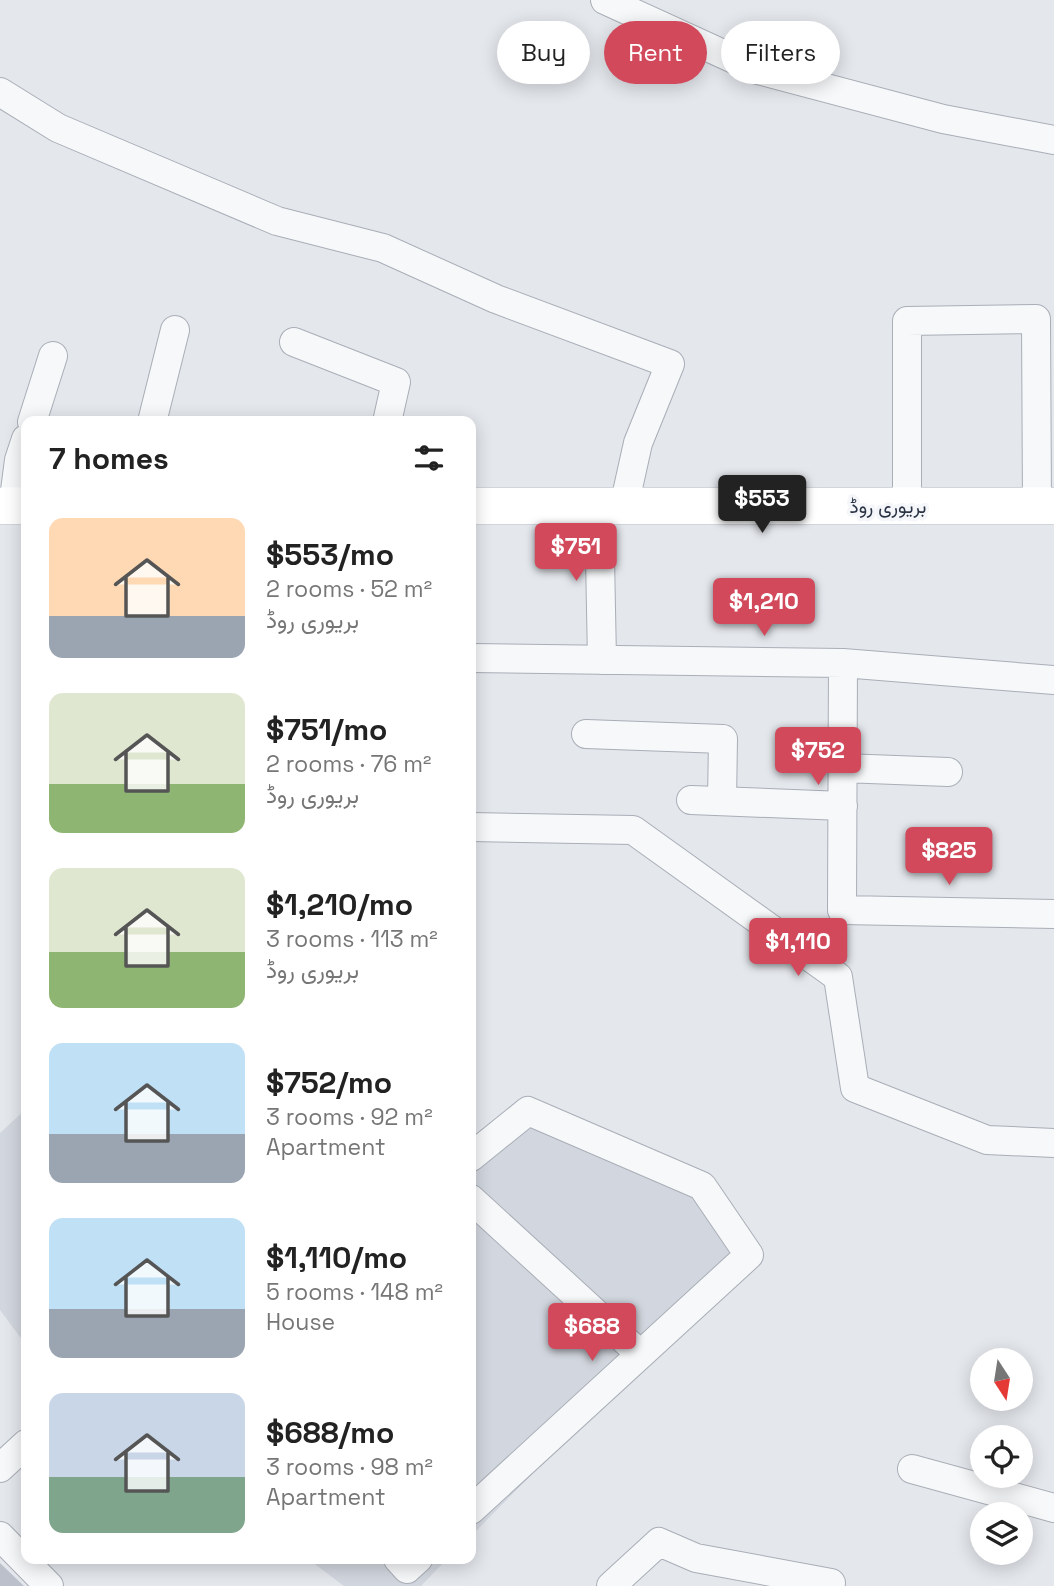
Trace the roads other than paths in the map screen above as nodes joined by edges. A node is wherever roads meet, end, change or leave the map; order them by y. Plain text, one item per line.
1 (605, 0) edge
2 (0, 92) edge
3 (1054, 140) edge
4 (175, 330) dead end
5 (294, 342) dead end
6 (53, 356) dead end
7 (34, 416) edge
8 (154, 416) edge
9 (388, 416) edge
10 (21, 454) edge
11 (13, 506) edge
12 (476, 506) edge
13 (611, 506) junction
14 (906, 506) junction
15 (1045, 506) edge
16 (476, 658) edge
17 (601, 660) junction
18 (844, 663) junction
19 (1054, 680) edge
20 (586, 734) dead end
21 (843, 768) junction
22 (948, 772) dead end
23 (691, 800) dead end
24 (722, 802) junction
25 (843, 806) junction
26 (476, 827) edge
27 (1054, 914) edge
28 (1054, 1143) edge
29 (476, 1153) edge
30 (476, 1204) edge
31 (639, 1353) junction
32 (21, 1449) edge
33 (0, 1468) edge
34 (912, 1469) dead end
35 (476, 1505) edge
36 (1054, 1508) edge
37 (0, 1536) edge
38 (21, 1557) edge
39 (27, 1564) edge
40 (831, 1583) dead end
41 (49, 1586) edge
42 (611, 1586) edge

1 - 3 street
2 - 13 street
4 - 8 street
5 - 9 street
6 - 7 street
10 - 11 street
12 - 13 main road, بریوری روڈ
13 - 14 main road, بریوری روڈ
13 - 17 street
14 - 15 main road, بریوری روڈ
14 - 15 street
16 - 17 street
17 - 18 street
18 - 19 street
18 - 21 street
20 - 24 street
21 - 22 street
21 - 25 street
23 - 24 street
24 - 25 street
25 - 27 street
26 - 28 street
29 - 31 street
30 - 31 street
31 - 35 street
32 - 33 street
34 - 36 street
37 - 38 street
39 - 41 street
40 - 42 street

